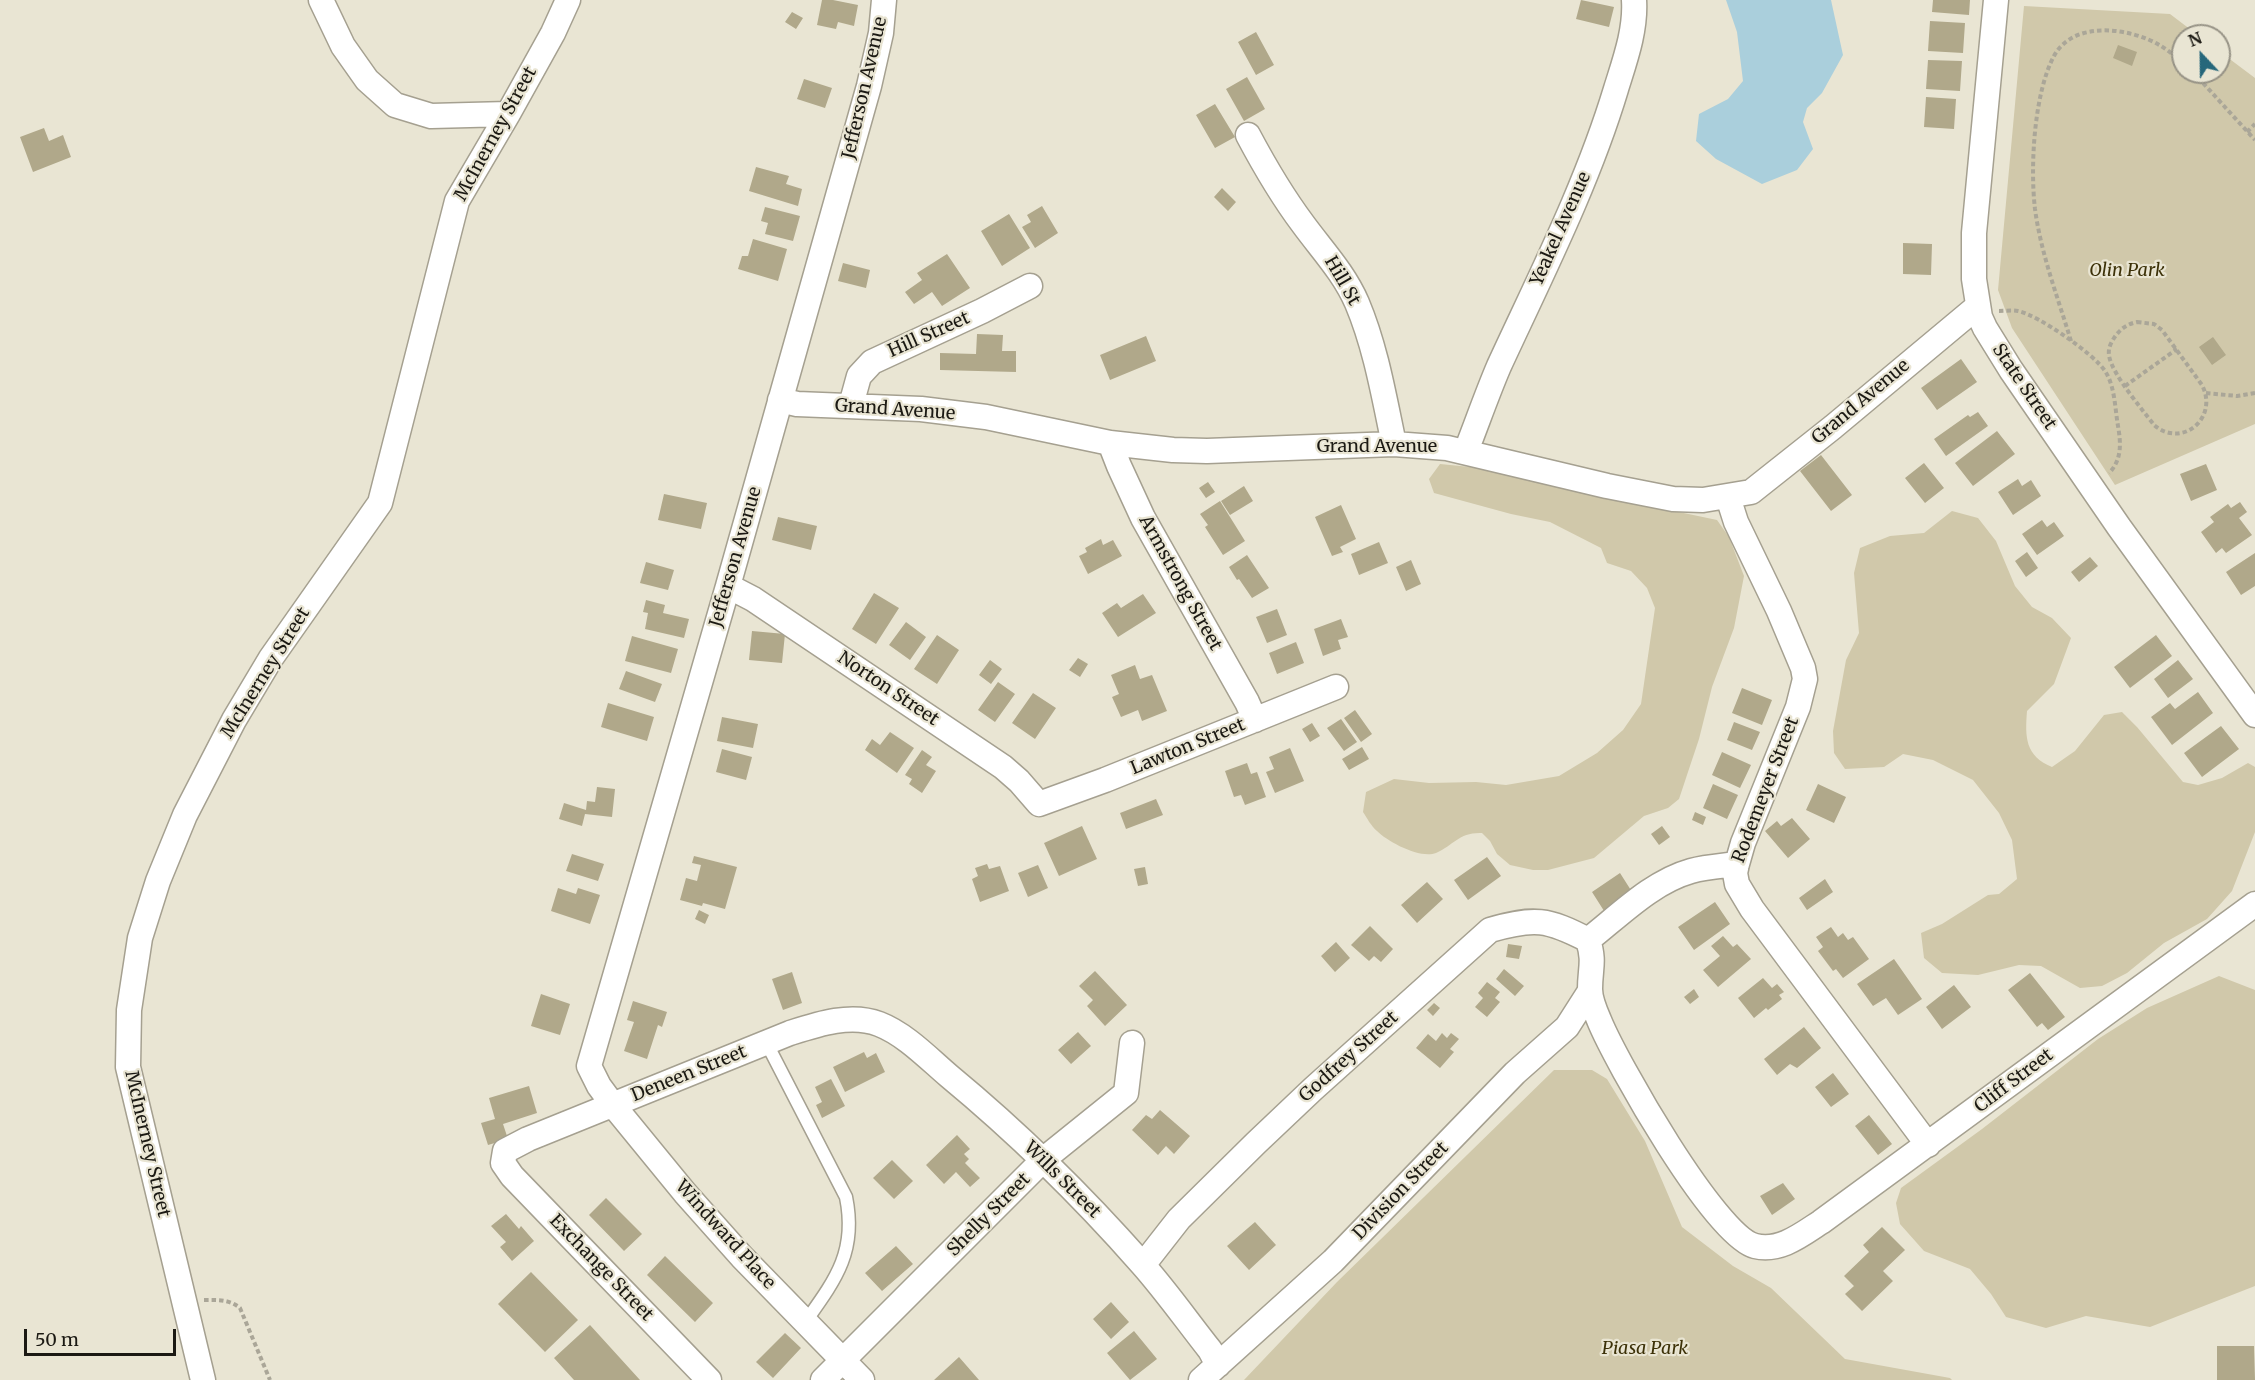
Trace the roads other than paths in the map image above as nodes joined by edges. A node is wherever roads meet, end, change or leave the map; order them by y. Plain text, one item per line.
1 (321, 0) edge
2 (568, 0) edge
3 (884, 0) edge
4 (1634, 0) edge
5 (1996, 0) edge
6 (508, 114) junction
7 (1248, 135) dead end
8 (1030, 286) dead end
9 (1988, 309) junction
10 (780, 400) junction
11 (851, 405) junction
12 (1110, 443) junction
13 (1394, 444) junction
14 (1466, 451) junction
15 (1728, 497) junction
16 (728, 586) junction
17 (1336, 687) dead end
18 (2255, 715) edge
19 (1255, 720) junction
20 (1039, 804) joint
21 (1737, 864) junction
22 (2255, 904) edge
23 (1588, 940) junction
24 (1590, 991) junction
25 (878, 1023) joint
26 (766, 1042) junction
27 (1132, 1043) dead end
28 (613, 1105) junction
29 (1928, 1145) junction
30 (505, 1151) joint
31 (1044, 1159) junction
32 (1143, 1265) junction
33 (806, 1321) junction
34 (844, 1360) junction
35 (1209, 1372) edge
36 (203, 1380) edge
37 (709, 1380) edge
38 (823, 1380) edge
39 (862, 1380) edge

1 - 6 street
2 - 6 street, McInerney Street
3 - 10 street, Jefferson Avenue
4 - 14 street, Yeakel Avenue
5 - 9 street, State Street
6 - 36 street, McInerney Street
7 - 13 street, Hill St
8 - 11 street, Hill Street
9 - 15 street, Grand Avenue
9 - 18 street, State Street
10 - 11 street, Grand Avenue
10 - 16 street, Jefferson Avenue
11 - 12 street, Grand Avenue
12 - 13 street, Grand Avenue
12 - 19 street, Armstrong Street
13 - 14 street, Grand Avenue
14 - 15 street, Grand Avenue
15 - 21 street, Rodemeyer Street
16 - 20 street, Norton Street
16 - 28 street, Jefferson Avenue
17 - 19 street, Lawton Street
19 - 20 street, Lawton Street
21 - 23 street
21 - 29 street, Rodemeyer Street
22 - 29 street, Cliff Street
23 - 24 street
23 - 32 street, Godfrey Street
24 - 29 street, Cliff Street
24 - 35 street, Division Street
25 - 26 street, Deneen Street
25 - 31 street, Wills Street
26 - 28 street, Deneen Street
26 - 33 lane
27 - 31 street, Shelly Street
28 - 30 street, Deneen Street
28 - 33 street, Windward Place
30 - 37 street, Exchange Street
31 - 32 street, Wills Street
31 - 34 street, Shelly Street
32 - 35 street, Wills Street
33 - 34 street, Windward Place
34 - 38 street, Shelly Street
34 - 39 street, Windward Place

